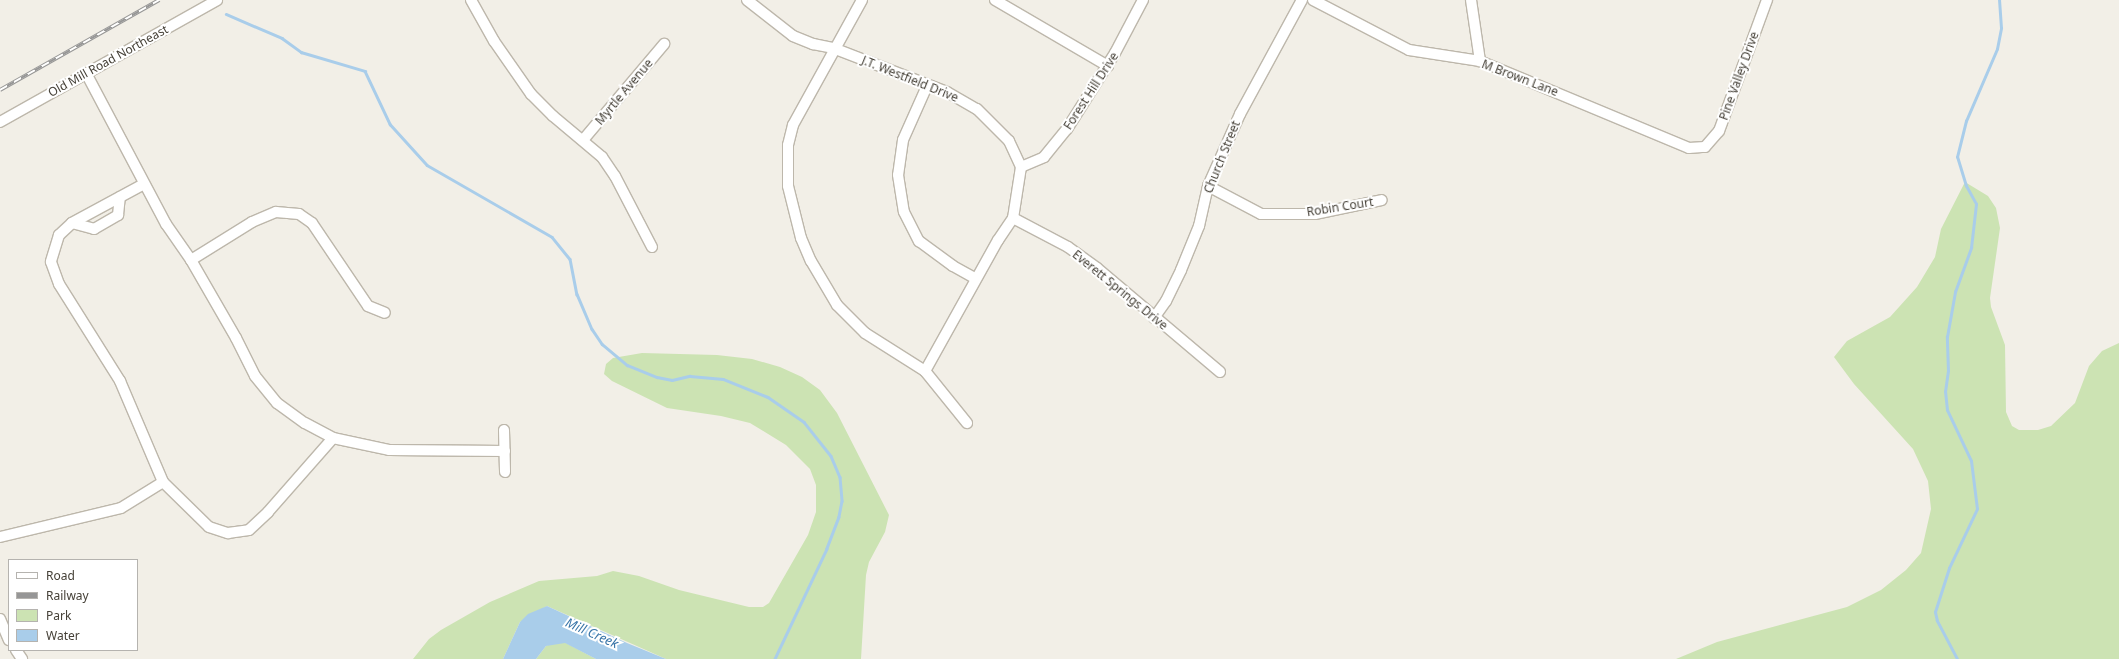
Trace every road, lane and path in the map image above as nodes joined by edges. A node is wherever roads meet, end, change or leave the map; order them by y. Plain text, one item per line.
1 (217, 0) edge
2 (471, 0) edge
3 (747, 0) edge
4 (862, 0) edge
5 (995, 0) edge
6 (1143, 0) edge
7 (1302, 0) edge
8 (1314, 0) edge
9 (1471, 0) edge
10 (1767, 0) edge
11 (664, 44) dead end
12 (834, 48) junction
13 (1480, 61) junction
14 (1108, 66) junction
15 (86, 73) junction
16 (927, 86) junction
17 (0, 122) edge
18 (583, 140) junction
19 (1705, 147) joint
20 (1022, 167) junction
21 (144, 184) junction
22 (1208, 186) junction
23 (120, 198) junction
24 (1382, 200) dead end
25 (1014, 218) junction
26 (72, 223) junction
27 (652, 247) dead end
28 (191, 260) junction
29 (976, 279) junction
30 (386, 314) dead end
31 (1154, 318) junction
32 (926, 371) junction
33 (1220, 372) dead end
34 (967, 423) dead end
35 (504, 430) dead end
36 (333, 438) junction
37 (505, 451) junction
38 (505, 472) dead end
39 (163, 482) junction
40 (0, 537) edge
41 (0, 619) edge
42 (8, 638) edge

1 - 15 street, Old Mill Road Northeast
2 - 18 street
3 - 12 street, J.T. Westfield Drive
4 - 12 street
5 - 14 street
6 - 14 street, Forest Hill Drive
7 - 22 street, Church Street
8 - 13 street, M Brown Lane
9 - 13 street
10 - 19 street, Pine Valley Drive
11 - 18 street, Myrtle Avenue
12 - 16 street, J.T. Westfield Drive
12 - 32 street
13 - 19 street, M Brown Lane
14 - 20 street, Forest Hill Drive
15 - 17 street, Old Mill Road Northeast
15 - 21 street
16 - 20 street, J.T. Westfield Drive
16 - 29 street
18 - 27 street
20 - 25 street
21 - 23 street
21 - 28 street
22 - 24 street, Robin Court
22 - 31 street, Church Street
23 - 26 street
23 - 26 street
25 - 29 street
25 - 31 street, Everett Springs Drive
26 - 39 street
28 - 30 street
28 - 36 street
29 - 32 street
31 - 33 street, Everett Springs Drive
32 - 34 street
35 - 37 street
36 - 37 street
36 - 39 street
37 - 38 street
39 - 40 street
41 - 42 street

